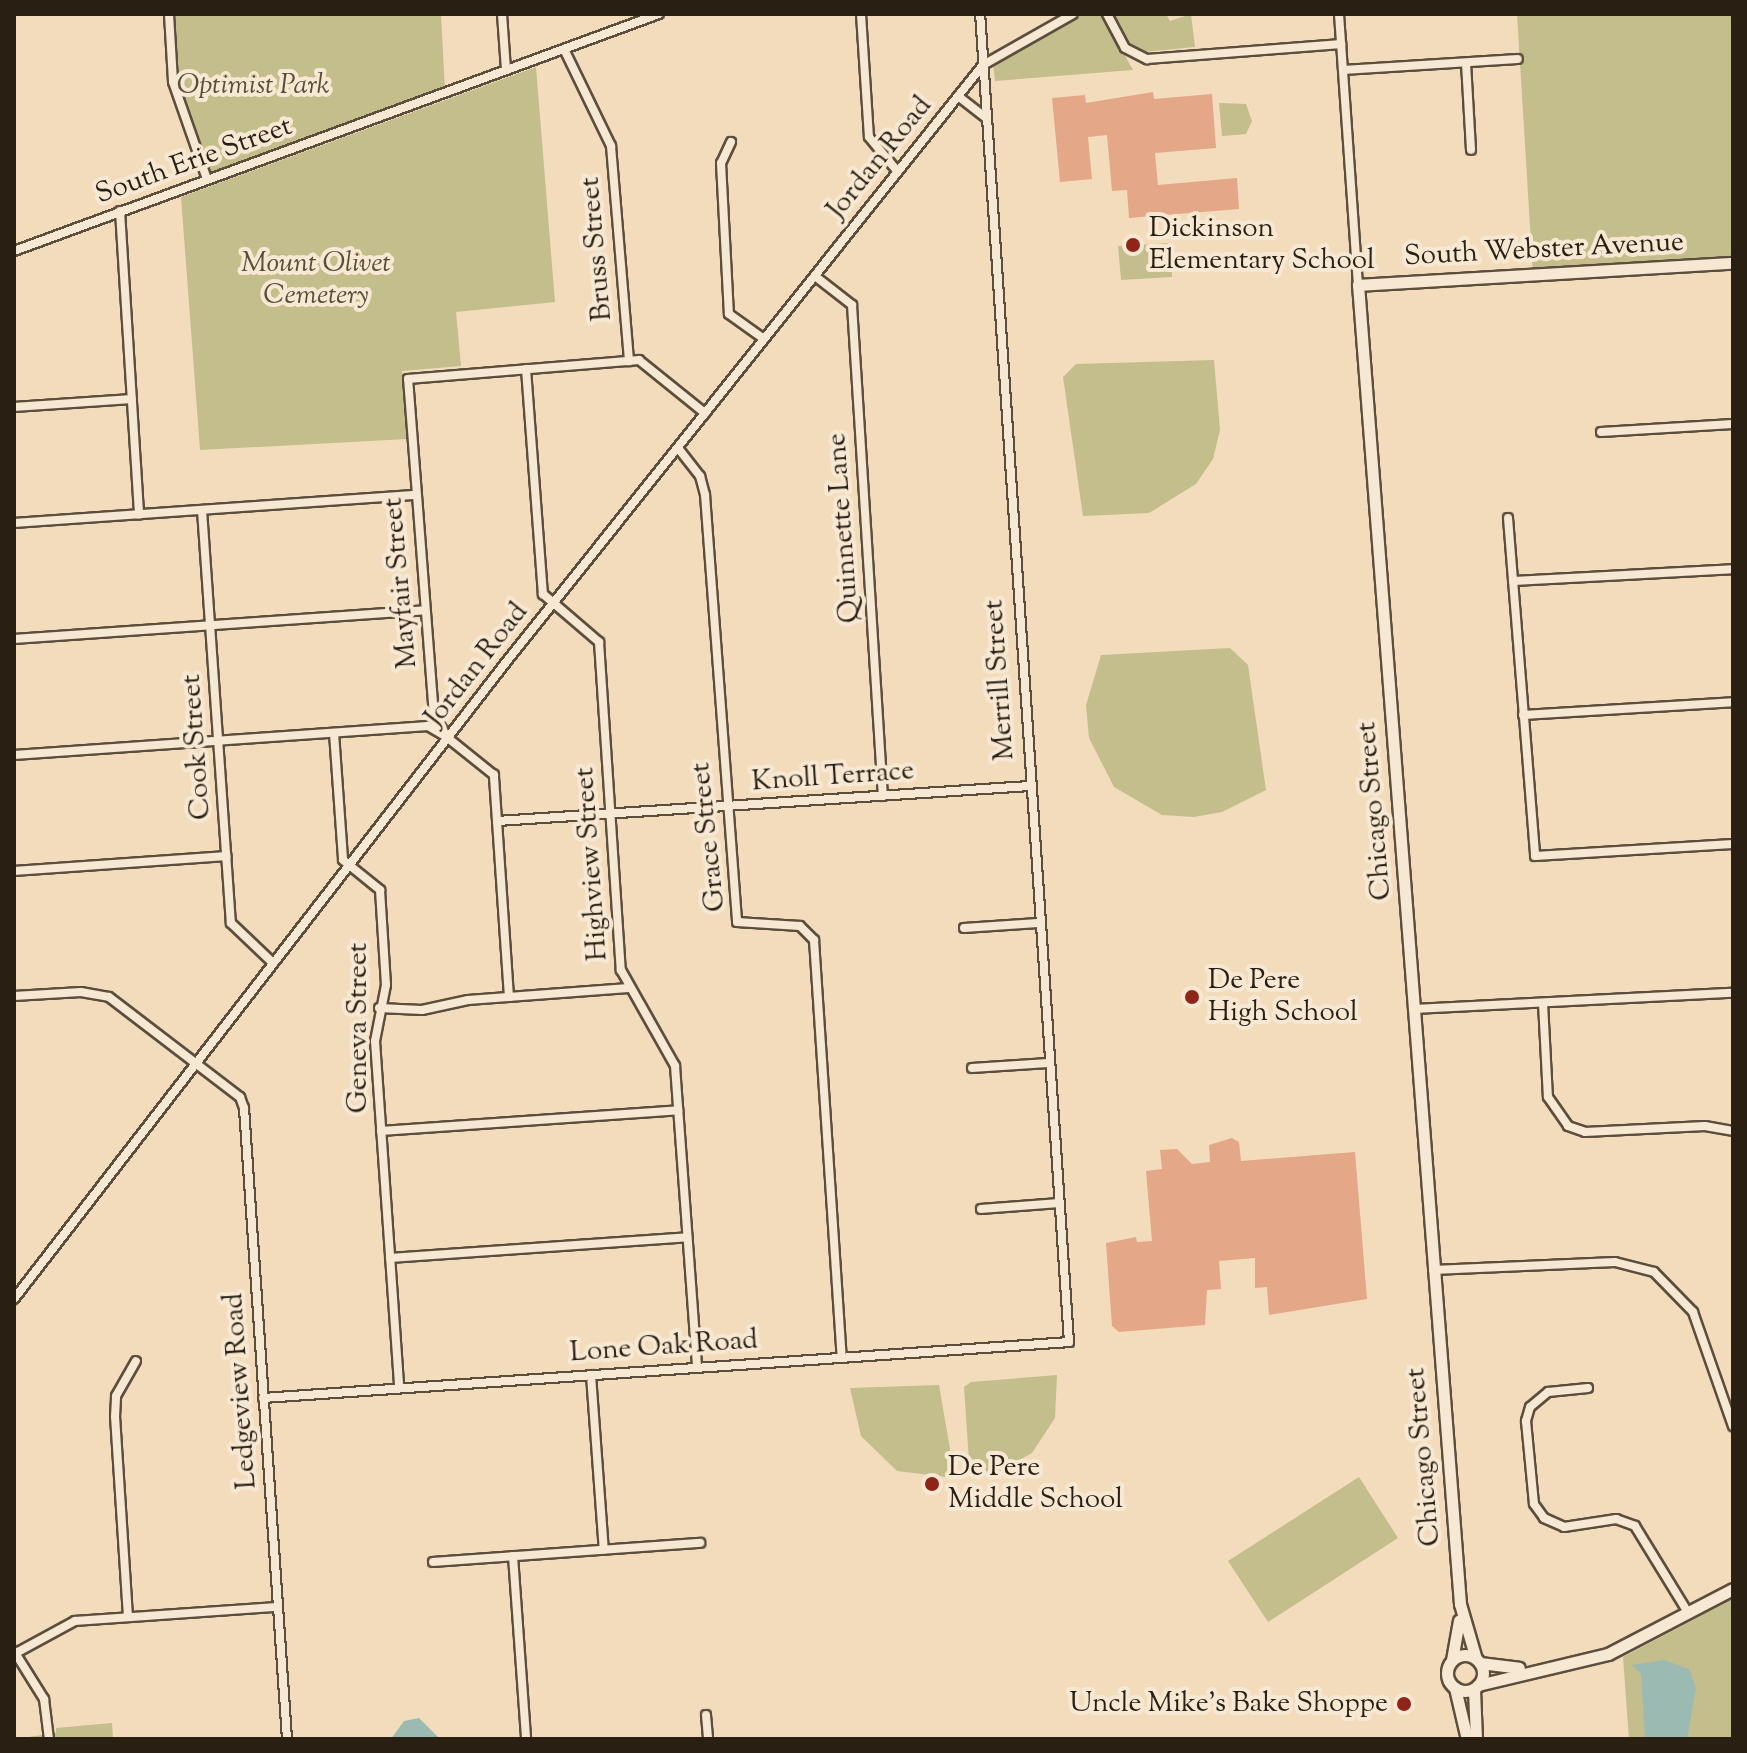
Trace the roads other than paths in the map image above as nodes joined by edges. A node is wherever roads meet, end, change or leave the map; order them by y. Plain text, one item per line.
1 (169, 14) edge
2 (502, 14) edge
3 (624, 14) edge
4 (659, 14) edge
5 (861, 14) edge
6 (980, 14) edge
7 (1073, 14) edge
8 (1107, 14) edge
9 (1339, 14) edge
10 (625, 27) junction
11 (1341, 44) junction
12 (564, 49) junction
13 (1518, 59) dead end
14 (1466, 63) junction
15 (983, 65) junction
16 (506, 70) junction
17 (1343, 70) junction
18 (958, 96) junction
19 (986, 118) junction
20 (731, 142) dead end
21 (1471, 150) dead end
22 (898, 172) junction
23 (207, 179) junction
24 (120, 211) junction
25 (14, 251) edge
26 (1733, 263) edge
27 (815, 276) junction
28 (1358, 285) junction
29 (764, 339) junction
30 (629, 361) junction
31 (526, 369) junction
32 (132, 399) junction
33 (14, 407) edge
34 (705, 413) junction
35 (1733, 424) edge
36 (1601, 432) dead end
37 (678, 448) junction
38 (416, 495) junction
39 (202, 510) junction
40 (139, 514) junction
41 (1508, 518) dead end
42 (14, 523) edge
43 (1733, 569) edge
44 (1513, 581) junction
45 (552, 605) junction
46 (425, 610) junction
47 (210, 625) junction
48 (14, 639) edge
49 (1733, 702) edge
50 (1523, 715) junction
51 (334, 733) junction
52 (448, 738) junction
53 (218, 740) junction
54 (14, 755) edge
55 (1029, 786) junction
56 (883, 796) junction
57 (726, 806) junction
58 (610, 814) junction
59 (497, 821) junction
60 (1733, 844) edge
61 (226, 856) junction
62 (349, 866) junction
63 (14, 871) edge
64 (1038, 923) junction
65 (964, 928) dead end
66 (273, 963) junction
67 (629, 988) junction
68 (1733, 993) edge
69 (14, 996) edge
70 (509, 997) junction
71 (1543, 1003) junction
72 (379, 1008) junction
73 (1413, 1009) junction
74 (196, 1062) junction
75 (1048, 1063) junction
76 (972, 1068) dead end
77 (678, 1110) junction
78 (381, 1131) junction
79 (1733, 1131) edge
80 (1059, 1203) junction
81 (981, 1209) dead end
82 (687, 1237) junction
83 (390, 1258) junction
84 (1433, 1270) junction
85 (14, 1299) edge
86 (1069, 1342) joint
87 (842, 1357) junction
88 (136, 1361) dead end
89 (697, 1367) junction
90 (591, 1375) junction
91 (399, 1388) junction
92 (1588, 1388) dead end
93 (263, 1398) junction
94 (1733, 1426) edge
95 (700, 1543) dead end
96 (604, 1550) junction
97 (513, 1556) junction
98 (433, 1562) dead end
99 (1733, 1589) edge
100 (1460, 1604) junction
101 (277, 1607) junction
102 (1689, 1614) junction
103 (128, 1617) junction
104 (15, 1652) edge
105 (1452, 1660) junction
106 (1478, 1661) junction
107 (1539, 1668) junction
108 (1476, 1687) junction
109 (1455, 1688) junction
110 (706, 1715) dead end
111 (49, 1739) edge
112 (287, 1739) edge
113 (526, 1739) edge
114 (708, 1739) edge
115 (1467, 1739) edge
116 (1476, 1739) edge

1 - 23 street
2 - 16 street
3 - 10 street
4 - 10 street, South Erie Street
5 - 22 street
6 - 15 street, Merrill Street
7 - 15 street
8 - 11 street
9 - 11 street, Chicago Street
10 - 12 street, South Erie Street
11 - 17 street, Chicago Street
12 - 16 street, South Erie Street
12 - 30 street, Bruss Street
13 - 14 street
14 - 17 street
14 - 21 street
15 - 18 street, Jordan Road
15 - 19 street, Merrill Street
16 - 23 street, South Erie Street
17 - 28 street, Chicago Street
18 - 19 street
18 - 22 street, Jordan Road
19 - 55 street, Merrill Street
20 - 29 street
22 - 27 street, Jordan Road
23 - 24 street, South Erie Street
24 - 25 street, South Erie Street
24 - 32 street
26 - 28 street, South Webster Avenue
27 - 29 street, Jordan Road
27 - 56 street, Quinnette Lane
28 - 73 street, Chicago Street
29 - 34 street, Jordan Road
30 - 31 street
30 - 34 street
31 - 38 street, Mayfair Street
31 - 45 street
32 - 33 street
32 - 40 street
34 - 37 street, Jordan Road
35 - 36 street
37 - 45 street, Jordan Road
37 - 57 street, Grace Street
38 - 39 street
38 - 46 street, Mayfair Street
39 - 40 street
39 - 47 street, Cook Street
40 - 42 street
41 - 44 street
43 - 44 street
44 - 50 street
45 - 52 street, Jordan Road
45 - 58 street, Highview Street
46 - 47 street
46 - 52 street, Mayfair Street
47 - 48 street
47 - 53 street, Cook Street
49 - 50 street
50 - 60 street
51 - 52 street
51 - 53 street
51 - 62 street
52 - 59 street, Mayfair Street
52 - 62 street, Jordan Road
53 - 54 street
53 - 61 street, Cook Street
55 - 56 street, Knoll Terrace
55 - 64 street, Merrill Street
56 - 57 street, Knoll Terrace
57 - 58 street, Knoll Terrace
57 - 87 street, Grace Street
58 - 59 street, Knoll Terrace
58 - 67 street, Highview Street
59 - 70 street, Mayfair Street
61 - 63 street
61 - 66 street, Cook Street
62 - 66 street, Jordan Road
62 - 72 street, Geneva Street
64 - 65 street
64 - 75 street, Merrill Street
66 - 74 street, Jordan Road
67 - 70 street
67 - 77 street, Highview Street
68 - 71 street
69 - 74 street, Ledgeview Road
70 - 72 street
71 - 73 street
71 - 79 street
72 - 78 street, Geneva Street
73 - 84 street, Chicago Street
74 - 85 street, Jordan Road
74 - 93 street, Ledgeview Road
75 - 76 street
75 - 80 street, Merrill Street
77 - 78 street
77 - 82 street, Highview Street
78 - 83 street, Geneva Street
80 - 81 street
80 - 86 street, Merrill Street
82 - 83 street
82 - 89 street, Highview Street
83 - 91 street, Geneva Street
84 - 94 street
84 - 100 street, Chicago Street
86 - 87 street, Lone Oak Road
87 - 89 street, Lone Oak Road
88 - 103 street
89 - 90 street, Lone Oak Road
90 - 91 street, Lone Oak Road
90 - 96 street
91 - 93 street, Lone Oak Road
92 - 102 street
93 - 101 street, Ledgeview Road
95 - 96 street
96 - 97 street
97 - 98 street
97 - 113 street
99 - 102 street
100 - 105 street, Chicago Street
100 - 106 street, Chicago Street
101 - 103 street
101 - 112 street, Ledgeview Road
102 - 107 street
103 - 104 street
104 - 111 street
105 - 106 street
105 - 109 street, Chicago Street
106 - 107 street
106 - 108 street
107 - 108 street
108 - 109 street
108 - 116 street
109 - 115 street, Chicago Street
110 - 114 street

